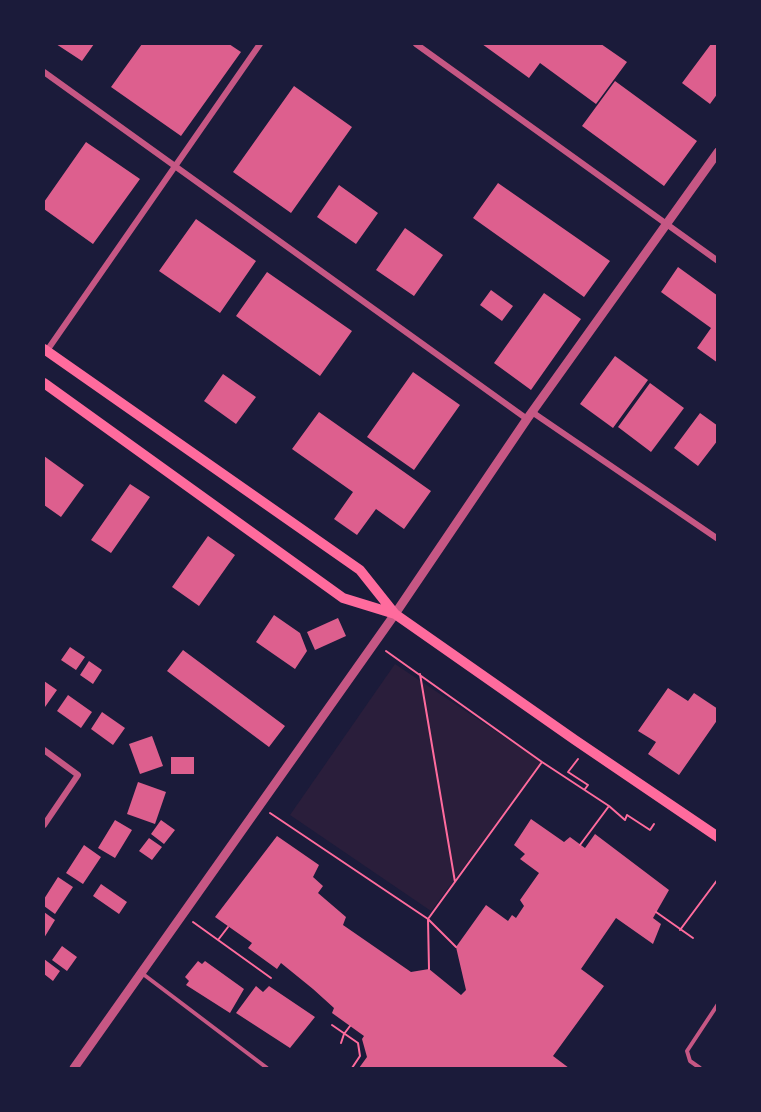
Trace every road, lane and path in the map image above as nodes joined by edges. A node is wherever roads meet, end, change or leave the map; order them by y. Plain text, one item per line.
1 (260, 44) edge
2 (416, 44) edge
3 (44, 72) edge
4 (717, 153) edge
5 (175, 166) junction
6 (666, 224) junction
7 (717, 261) edge
8 (44, 351) edge
9 (44, 383) edge
10 (529, 415) junction
11 (717, 539) edge
12 (395, 614) junction
13 (386, 651) dead end
14 (420, 674) junction
15 (586, 748) junction
16 (44, 750) edge
17 (542, 762) junction
18 (585, 789) junction
19 (609, 806) junction
20 (260, 807) junction
21 (44, 825) edge
22 (654, 825) dead end
23 (717, 837) edge
24 (580, 845) dead end
25 (717, 879) edge
26 (455, 882) junction
27 (656, 912) dead end
28 (183, 915) junction
29 (429, 920) junction
30 (228, 927) dead end
31 (680, 930) junction
32 (693, 938) dead end
33 (218, 940) junction
34 (456, 946) dead end
35 (429, 969) dead end
36 (142, 973) junction
37 (271, 978) dead end
38 (717, 1004) edge
39 (332, 1025) dead end
40 (350, 1026) dead end
41 (344, 1034) junction
42 (341, 1043) dead end
43 (74, 1068) edge
44 (267, 1068) edge
45 (352, 1068) edge
46 (700, 1068) edge

1 - 5 street
2 - 6 street
3 - 5 street
4 - 6 street
5 - 8 street
5 - 10 street
6 - 7 street
6 - 10 street
8 - 12 main road
9 - 12 main road
10 - 11 street
10 - 12 street
12 - 15 main road
12 - 20 street
13 - 14 path
14 - 17 path
14 - 26 path
15 - 18 path
15 - 23 main road
16 - 21 street
17 - 18 path
17 - 26 path
18 - 19 path
19 - 22 path
19 - 24 path
20 - 28 street
20 - 29 path
25 - 31 path
26 - 29 path
27 - 31 path
28 - 33 path
28 - 36 street
29 - 34 path
29 - 35 path
30 - 33 path
31 - 32 path
33 - 37 path
36 - 43 street
36 - 44 lane
38 - 46 lane
39 - 41 path
40 - 41 path
41 - 42 path
41 - 45 path

